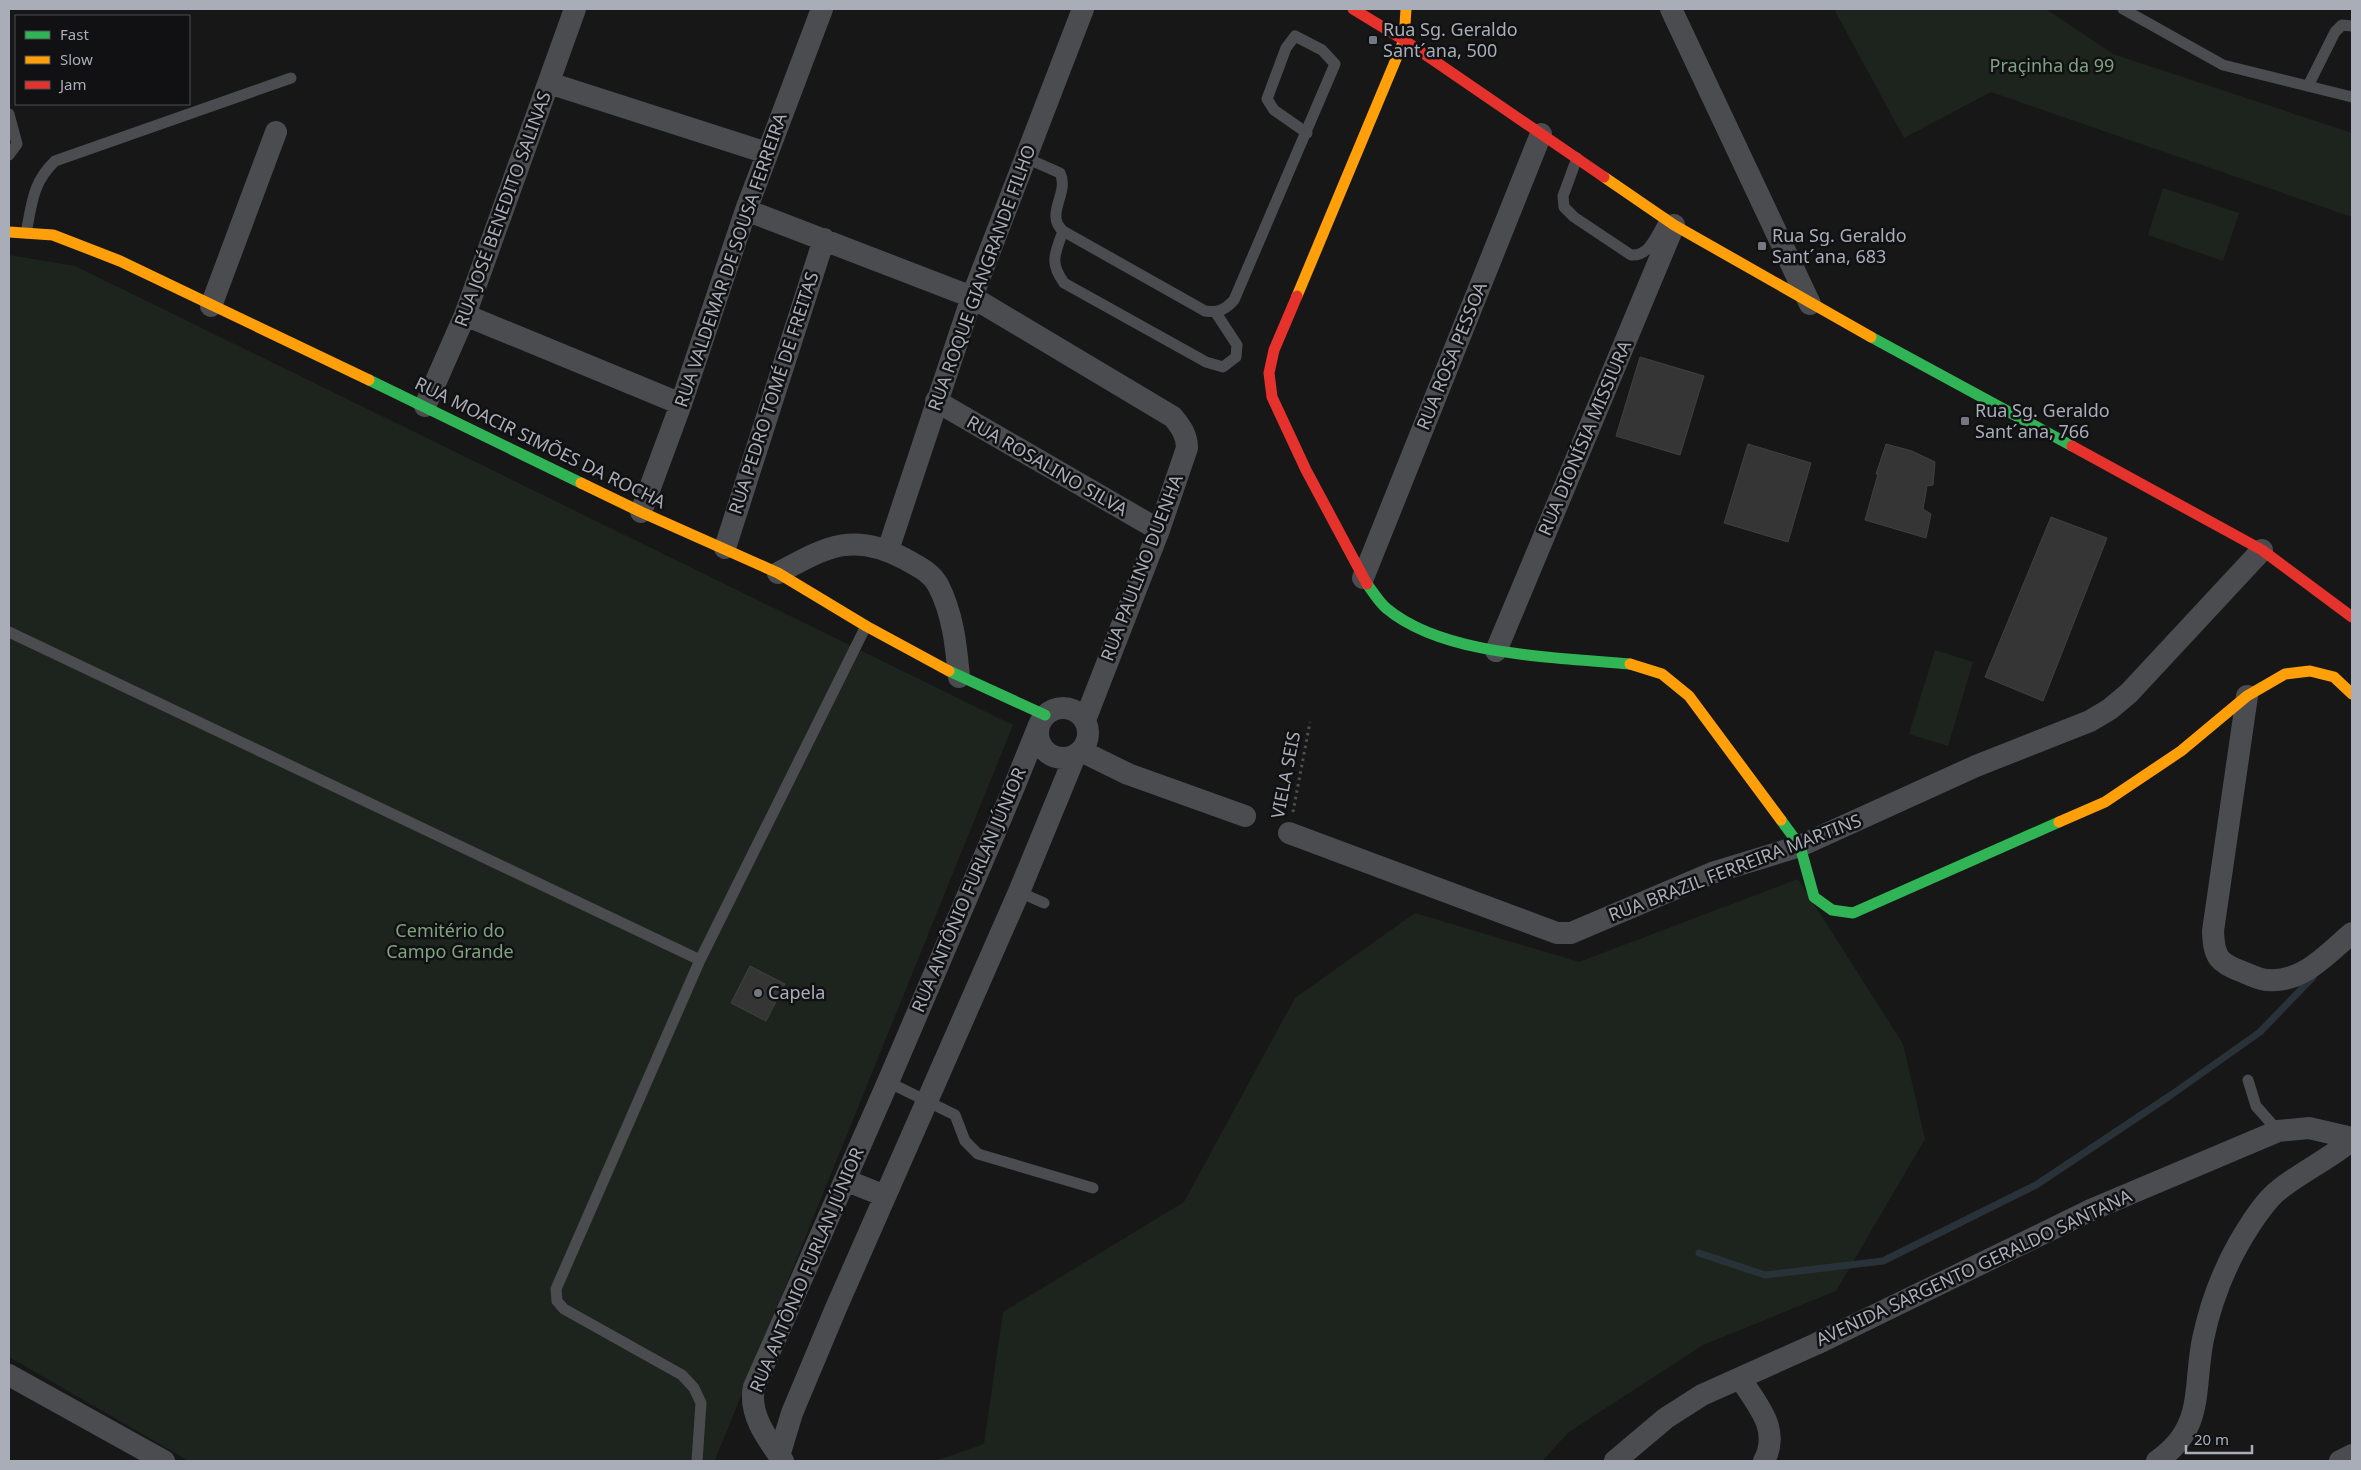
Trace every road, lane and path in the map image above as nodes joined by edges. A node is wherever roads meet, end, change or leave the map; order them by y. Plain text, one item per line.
1 (575, 9) edge
2 (822, 9) edge
3 (1083, 9) edge
4 (1353, 9) edge
5 (1406, 9) edge
6 (1671, 9) edge
7 (2123, 9) edge
8 (2352, 26) edge
9 (1404, 40) junction
10 (291, 78) dead end
11 (549, 83) junction
12 (2308, 86) junction
13 (2352, 97) edge
14 (9, 114) edge
15 (276, 132) dead end
16 (1307, 133) junction
17 (1541, 134) junction
18 (767, 154) junction
19 (9, 155) edge
20 (1026, 158) junction
21 (1577, 158) junction
22 (746, 210) junction
23 (1670, 222) junction
24 (1063, 231) junction
25 (9, 232) edge
26 (26, 234) junction
27 (824, 239) junction
28 (972, 297) junction
29 (1810, 304) junction
30 (212, 306) junction
31 (1216, 312) junction
32 (465, 315) junction
33 (936, 401) junction
34 (682, 404) junction
35 (425, 406) junction
36 (641, 512) junction
37 (1159, 530) junction
38 (725, 548) junction
39 (888, 550) junction
40 (2262, 550) junction
41 (778, 573) junction
42 (1363, 578) junction
43 (2352, 617) edge
44 (866, 626) junction
45 (9, 632) edge
46 (1496, 651) junction
47 (960, 677) junction
48 (2352, 694) edge
49 (2248, 696) junction
50 (1042, 720) junction
51 (1085, 720) junction
52 (1310, 722) dead end
53 (1078, 754) junction
54 (1245, 816) dead end
55 (1289, 833) joint
56 (1800, 846) junction
57 (1019, 892) junction
58 (1044, 903) dead end
59 (2352, 932) edge
60 (700, 960) junction
61 (2248, 1080) dead end
62 (888, 1082) junction
63 (926, 1100) junction
64 (2278, 1131) junction
65 (2352, 1139) edge
66 (845, 1180) junction
67 (1094, 1188) dead end
68 (885, 1196) junction
69 (9, 1375) edge
70 (1740, 1378) junction
71 (2352, 1455) edge
72 (781, 1458) edge
73 (164, 1461) edge
74 (697, 1461) edge
75 (1615, 1461) edge
76 (1764, 1461) edge
77 (2157, 1461) edge
78 (2340, 1461) edge

1 - 11 street, RUA JOSÉ BENEDITO SALINAS
2 - 18 street, RUA VALDEMAR DE SOUSA FERREIRA
3 - 20 street, RUA ROQUE GIANGRANDE FILHO
4 - 9 street
5 - 9 street
6 - 29 street
7 - 12 lane
8 - 12 lane
9 - 17 street
9 - 42 street
10 - 26 lane
11 - 18 street
11 - 32 street, RUA JOSÉ BENEDITO SALINAS
12 - 13 lane
14 - 19 lane
15 - 30 street
16 - 16 lane
16 - 31 lane
17 - 21 street
17 - 42 street, RUA ROSA PESSOA
18 - 22 street, RUA VALDEMAR DE SOUSA FERREIRA
20 - 24 lane
20 - 28 street, RUA ROQUE GIANGRANDE FILHO
21 - 23 street
21 - 23 lane
22 - 27 street
22 - 34 street, RUA VALDEMAR DE SOUSA FERREIRA
23 - 29 street
23 - 46 street, RUA DIONÍSIA MISSIURA
24 - 31 lane
24 - 31 lane
25 - 26 street, RUA MOACIR SIMÕES DA ROCHA
26 - 30 street, RUA MOACIR SIMÕES DA ROCHA
27 - 28 street
27 - 38 street, RUA PEDRO TOMÉ DE FREITAS
28 - 33 street, RUA ROQUE GIANGRANDE FILHO
28 - 37 street, RUA PAULINO DUENHA
29 - 40 street
30 - 35 street, RUA MOACIR SIMÕES DA ROCHA
32 - 34 street
32 - 35 street, RUA JOSÉ BENEDITO SALINAS
33 - 37 street, RUA ROSALINO SILVA
33 - 39 street, RUA ROQUE GIANGRANDE FILHO
34 - 36 street, RUA VALDEMAR DE SOUSA FERREIRA
35 - 36 street, RUA MOACIR SIMÕES DA ROCHA
36 - 38 street, RUA MOACIR SIMÕES DA ROCHA
37 - 51 street, RUA PAULINO DUENHA
38 - 41 street, RUA MOACIR SIMÕES DA ROCHA
39 - 41 street
39 - 47 street
40 - 43 street
40 - 56 street, RUA BRAZIL FERREIRA MARTINS
41 - 44 street, RUA MOACIR SIMÕES DA ROCHA
42 - 46 street
44 - 47 street, RUA MOACIR SIMÕES DA ROCHA
44 - 60 lane
45 - 60 lane
46 - 56 street
47 - 50 street, RUA MOACIR SIMÕES DA ROCHA
48 - 49 street
49 - 56 street
49 - 59 street
50 - 51 street
50 - 53 street
50 - 62 street, RUA ANTÔNIO FURLAN JÚNIOR
51 - 53 street
52 - 55 path, VIELA SEIS
53 - 54 street
53 - 57 street, RUA ANTÔNIO FURLAN JÚNIOR
55 - 56 street, RUA BRAZIL FERREIRA MARTINS
57 - 58 lane
57 - 63 street, RUA ANTÔNIO FURLAN JÚNIOR
60 - 74 lane
61 - 64 lane
62 - 63 lane
62 - 66 street, RUA ANTÔNIO FURLAN JÚNIOR
63 - 67 lane
63 - 68 street, RUA ANTÔNIO FURLAN JÚNIOR
64 - 65 street, AVENIDA SARGENTO GERALDO SANTANA
64 - 70 street, AVENIDA SARGENTO GERALDO SANTANA
65 - 77 street
66 - 68 street
66 - 72 street, RUA ANTÔNIO FURLAN JÚNIOR
68 - 72 street, RUA ANTÔNIO FURLAN JÚNIOR
69 - 73 street
70 - 75 street, AVENIDA SARGENTO GERALDO SANTANA
70 - 76 street
71 - 78 street

